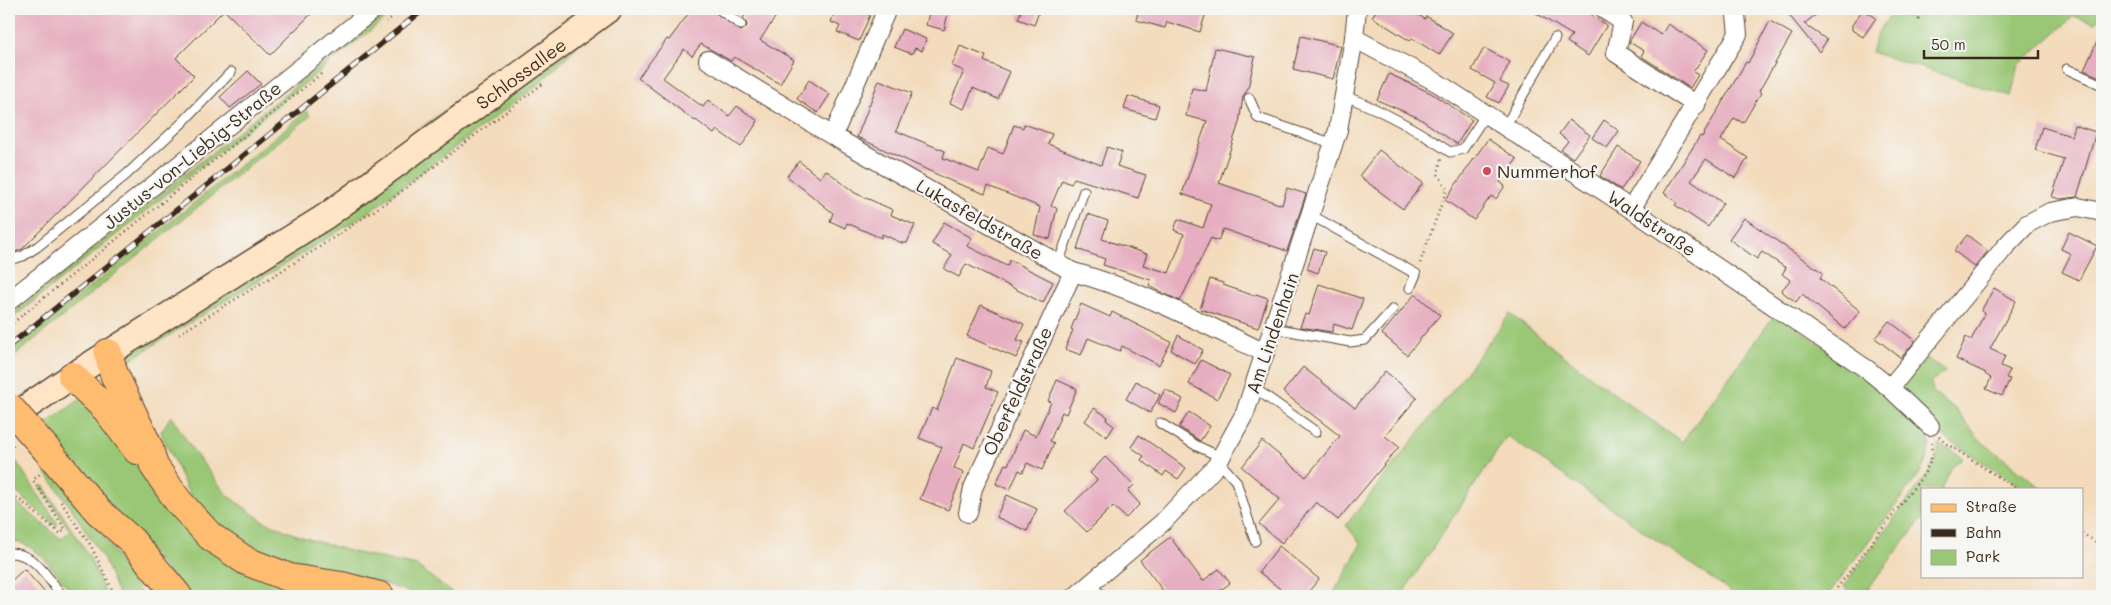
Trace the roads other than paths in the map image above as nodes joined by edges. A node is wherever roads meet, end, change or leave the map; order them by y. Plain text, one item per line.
1 (374, 9) edge
2 (609, 9) edge
3 (719, 9) edge
4 (887, 9) edge
5 (1357, 9) edge
6 (1605, 10) edge
7 (1736, 15) dead end
8 (741, 25) dead end
9 (1354, 38) junction
10 (1555, 38) dead end
11 (708, 60) dead end
12 (2067, 69) dead end
13 (231, 72) dead end
14 (2102, 85) edge
15 (1345, 96) junction
16 (1249, 98) dead end
17 (1696, 105) junction
18 (1486, 114) junction
19 (1505, 127) junction
20 (833, 136) junction
21 (1334, 144) junction
22 (1084, 191) dead end
23 (1631, 209) junction
24 (2102, 212) edge
25 (1311, 215) junction
26 (9, 260) edge
27 (1065, 268) junction
28 (1410, 288) dead end
29 (9, 301) edge
30 (1393, 309) dead end
31 (1273, 328) junction
32 (108, 353) junction
33 (1265, 353) junction
34 (72, 376) junction
35 (1253, 387) junction
36 (1890, 388) junction
37 (9, 407) edge
38 (9, 419) edge
39 (1160, 423) dead end
40 (1930, 426) road end
41 (1316, 432) dead end
42 (1220, 459) junction
43 (154, 466) junction
44 (98, 511) junction
45 (968, 513) dead end
46 (1256, 541) dead end
47 (9, 553) edge
48 (1097, 590) edge
49 (62, 596) edge
50 (158, 596) edge
51 (178, 596) edge
52 (380, 596) edge
53 (1076, 596) edge

1 - 29 street, Justus-von-Liebig-Straße
2 - 32 main road, Schlossallee
3 - 8 lane
4 - 20 street
5 - 9 street, Am Lindenhain
6 - 17 street
7 - 17 street
9 - 15 street, Am Lindenhain
9 - 18 street, Waldstraße
10 - 19 lane
11 - 20 street, Lukasfeldstraße
12 - 14 lane
13 - 26 lane
15 - 18 lane
15 - 21 street, Am Lindenhain
16 - 21 lane
17 - 23 street
18 - 19 street, Waldstraße
19 - 23 street, Waldstraße
20 - 27 street, Lukasfeldstraße
21 - 25 street, Am Lindenhain
22 - 27 lane
23 - 36 street, Waldstraße
24 - 36 street
25 - 28 lane
25 - 31 street, Am Lindenhain
27 - 33 street, Lukasfeldstraße
27 - 45 street, Oberfeldstraße
30 - 31 lane
31 - 33 street, Am Lindenhain
32 - 34 main road, Schlossallee
32 - 43 main road
33 - 35 street, Am Lindenhain
34 - 38 main road, Schlossallee
34 - 43 main road
35 - 41 lane
35 - 42 street, Am Lindenhain
36 - 40 street, Waldstraße
37 - 44 main road, bridge
39 - 42 lane
42 - 46 lane
42 - 48 street, Am Lindenhain
43 - 52 main road
44 - 50 main road
44 - 51 main road
47 - 49 lane
48 - 53 street, Am Lindenhain

